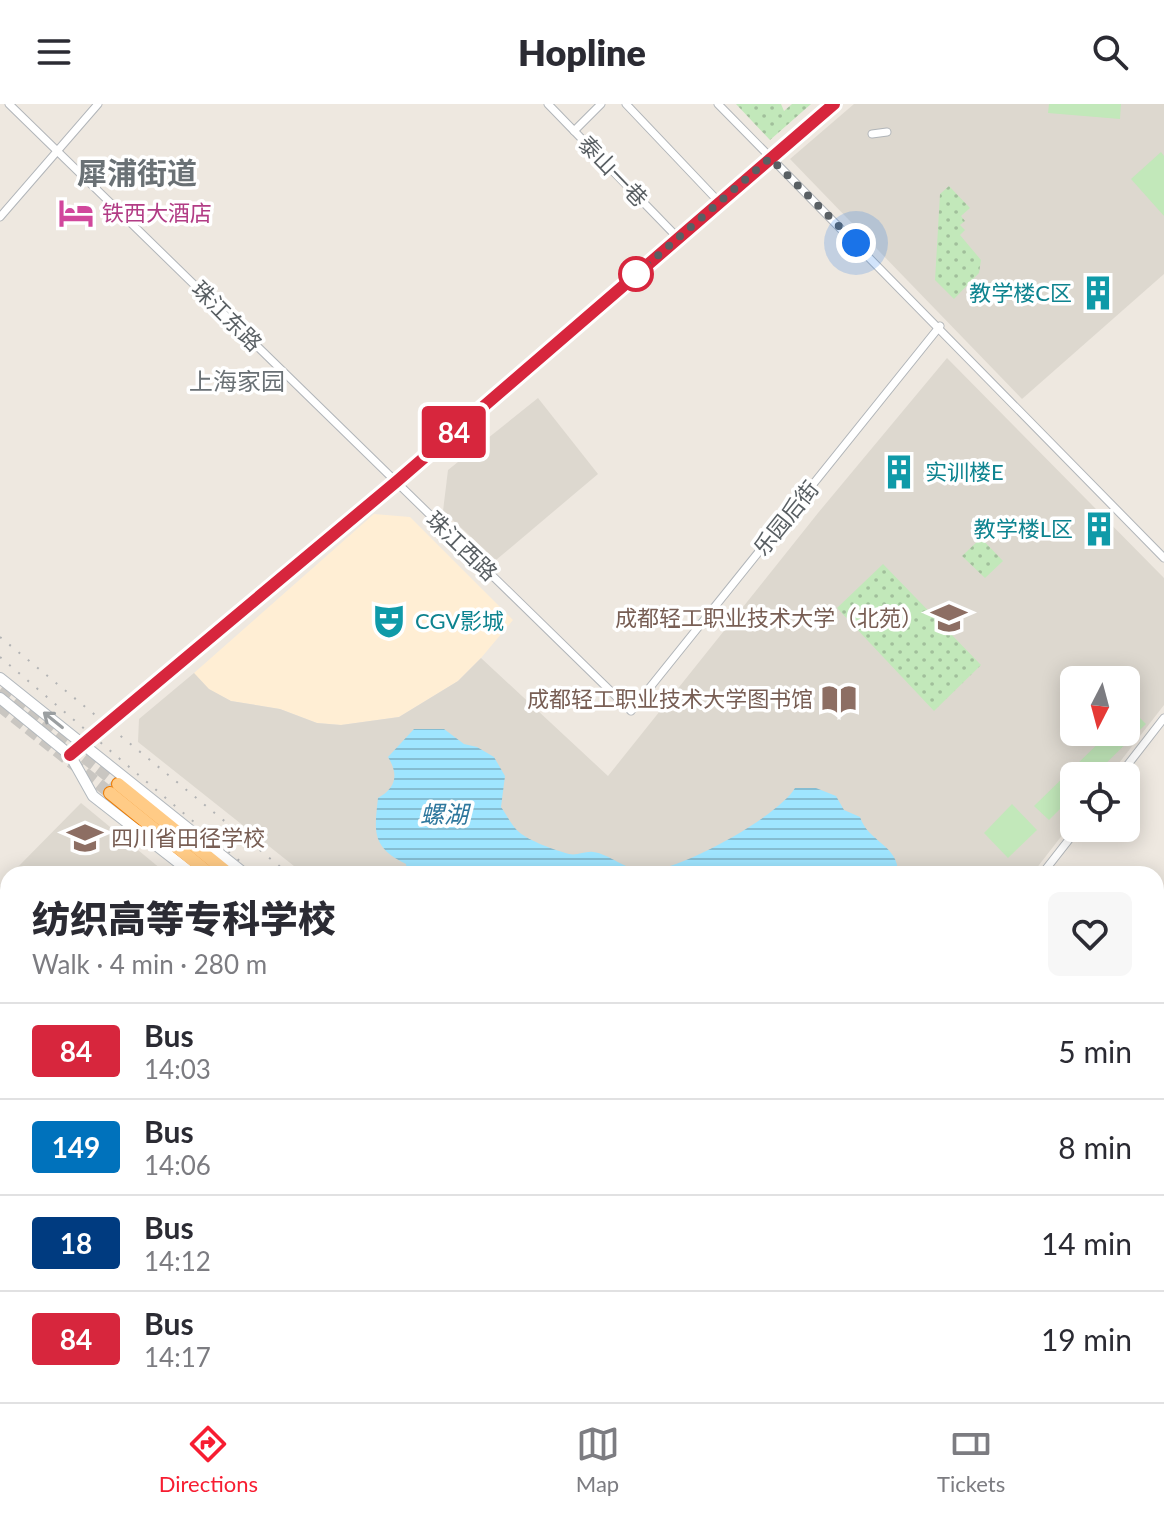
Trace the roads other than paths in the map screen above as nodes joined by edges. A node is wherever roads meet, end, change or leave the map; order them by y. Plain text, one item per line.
1 (9, 104) edge
2 (98, 104) edge
3 (548, 104) edge
4 (601, 104) edge
5 (626, 104) edge
6 (718, 104) edge
7 (834, 104) edge
8 (574, 131) junction
9 (887, 132) dead end
10 (872, 134) dead end
11 (58, 150) junction
12 (770, 158) junction
13 (719, 202) junction
14 (0, 217) edge
15 (678, 238) junction
16 (940, 326) junction
17 (396, 482) junction
18 (1164, 558) edge
19 (0, 678) edge
20 (0, 698) edge
21 (631, 711) joint
22 (1164, 718) edge
23 (83, 744) junction
24 (70, 755) junction
25 (1130, 762) edge
26 (1067, 842) edge
27 (183, 866) edge
28 (201, 866) edge
29 (218, 866) edge
30 (235, 866) edge
31 (1048, 866) edge

1 - 11 street, 珠江东路
2 - 11 street
3 - 8 street, 泰山一巷
4 - 8 street
5 - 13 street
6 - 12 street
7 - 12 street
8 - 15 street, 泰山一巷
9 - 10 street
11 - 14 street
11 - 17 street, 珠江东路
12 - 13 street
12 - 16 street
13 - 15 street
15 - 17 street
16 - 18 street
16 - 21 street, 乐园后街
17 - 21 street, 珠江西路
17 - 23 street
23 -> 19 street
20 - 24 street
22 - 25 street
23 - 24 street
23 - 30 street
24 - 27 street
26 - 31 street
28 - 29 highway

